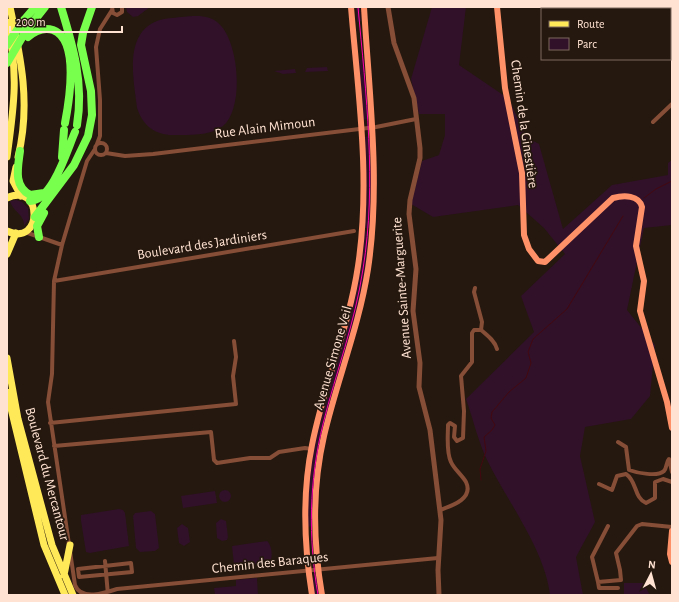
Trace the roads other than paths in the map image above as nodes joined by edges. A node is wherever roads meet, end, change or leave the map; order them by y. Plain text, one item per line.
1 (35, 7) edge
2 (45, 7) edge
3 (61, 7) edge
4 (92, 7) edge
5 (351, 7) edge
6 (364, 7) edge
7 (388, 7) edge
8 (497, 7) edge
9 (11, 8) edge
10 (112, 8) edge
11 (123, 8) edge
12 (117, 15) junction
13 (109, 17) junction
14 (7, 22) edge
15 (27, 34) junction
16 (11, 47) edge
17 (7, 63) edge
18 (672, 104) edge
19 (14, 106) junction
20 (416, 119) junction
21 (653, 122) dead end
22 (372, 127) junction
23 (361, 128) junction
24 (100, 136) junction
25 (7, 138) edge
26 (104, 143) junction
27 (97, 144) junction
28 (107, 148) junction
29 (95, 149) junction
30 (20, 151) junction
31 (106, 153) junction
32 (98, 154) junction
33 (117, 154) junction
34 (7, 157) edge
35 (89, 158) junction
36 (62, 162) junction
37 (48, 194) junction
38 (21, 196) junction
39 (7, 198) edge
40 (30, 201) junction
41 (35, 217) junction
42 (31, 226) junction
43 (7, 231) edge
44 (354, 231) dead end
45 (19, 233) junction
46 (39, 236) junction
47 (62, 245) junction
48 (7, 254) edge
49 (54, 281) junction
50 (475, 288) dead end
51 (481, 330) junction
52 (234, 341) dead end
53 (497, 350) dead end
54 (7, 358) edge
55 (7, 392) edge
56 (50, 422) junction
57 (672, 428) edge
58 (618, 442) dead end
59 (54, 446) junction
60 (311, 449) junction
61 (672, 472) edge
62 (672, 482) edge
63 (599, 484) dead end
64 (440, 510) junction
65 (608, 526) dead end
66 (672, 527) edge
67 (672, 532) edge
68 (70, 545) junction
69 (438, 558) junction
70 (105, 561) dead end
71 (672, 562) edge
72 (106, 566) junction
73 (318, 568) junction
74 (308, 570) junction
75 (64, 575) junction
76 (107, 575) junction
77 (598, 582) junction
78 (618, 588) dead end
79 (107, 594) edge
80 (65, 595) edge
81 (73, 595) edge
82 (312, 595) edge
83 (322, 595) edge
84 (439, 595) edge

1 - 16 highway, bridge
2 - 15 highway
3 - 36 highway
4 - 37 highway
5 - 23 main road, Avenue Simone Veil
6 - 22 main road, Avenue Simone Veil
7 - 20 street, Avenue Sainte-Marguerite
8 - 57 main road, Chemin de la Ginestière
9 - 30 main road
10 - 12 street
10 - 13 street
11 - 12 street
12 - 13 street
13 - 24 street
14 - 19 main road
15 - 16 highway, bridge
15 - 36 highway
16 - 17 highway, bridge
18 - 21 street
19 - 25 main road
19 - 34 main road
20 - 22 street, Rue Alain Mimoun
20 - 64 street, Avenue Sainte-Marguerite
22 - 23 street, Rue Alain Mimoun
22 - 73 main road, Avenue Simone Veil
23 - 33 street, Rue Alain Mimoun
23 - 60 main road, Avenue Simone Veil
24 - 26 street
24 - 27 street
26 - 27 street
26 - 28 street
27 - 29 street
28 - 31 street
28 - 33 street, Rue Alain Mimoun
29 - 32 street
29 - 35 street
30 - 37 highway
30 - 38 main road
31 - 32 street
31 - 33 street, Rue Alain Mimoun
32 - 35 street
35 - 47 street
36 - 37 highway
37 - 40 highway
37 - 41 highway
37 - 46 highway
38 - 39 main road
38 - 40 main road
40 - 41 main road
41 - 42 main road
42 - 45 main road
42 - 46 street
43 - 45 main road
44 - 49 street, Boulevard des Jardiniers
45 - 46 street
45 - 48 main road
46 - 47 street
47 - 49 street
49 - 56 street
50 - 51 street
51 - 53 street
51 - 64 street
52 - 56 street
54 - 75 main road, Boulevard du Mercantour
55 - 80 main road, Boulevard du Mercantour
56 - 59 street
58 - 61 street
59 - 60 street
59 - 68 street
60 - 74 main road, Avenue Simone Veil
62 - 63 street
64 - 69 street, Avenue Sainte-Marguerite
65 - 77 street
66 - 77 street
67 - 71 main road
68 - 75 main road
68 - 79 street
69 - 73 street, Chemin des Baraques
69 - 84 street, Avenue Sainte-Marguerite
70 - 72 street
72 - 76 street
72 - 76 street
72 - 76 street
73 - 74 street, Chemin des Baraques
73 - 83 main road, Avenue Simone Veil
74 - 79 street, Chemin des Baraques
74 - 82 main road, Avenue Simone Veil
75 - 81 main road, Boulevard du Mercantour
76 - 79 street
77 - 78 street

